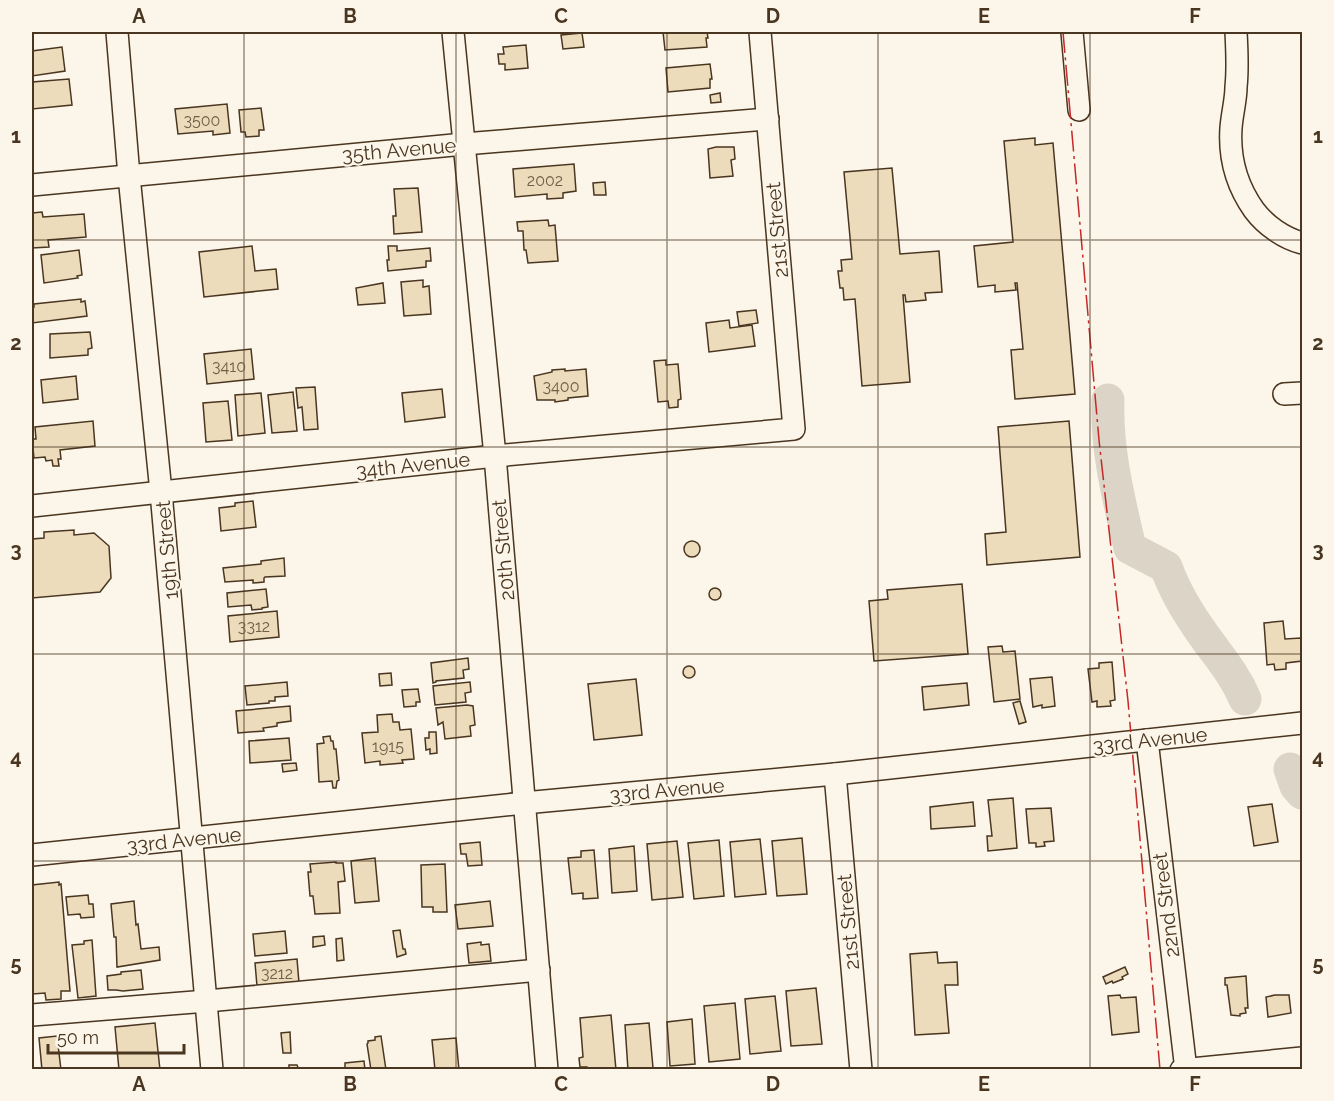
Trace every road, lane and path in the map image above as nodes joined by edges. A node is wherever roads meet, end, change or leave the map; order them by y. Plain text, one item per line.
1 (117, 32) edge
2 (453, 32) edge
3 (760, 32) edge
4 (1072, 32) edge
5 (1236, 32) edge
6 (1079, 110) dead end
7 (768, 119) junction
8 (464, 144) junction
9 (129, 176) junction
10 (32, 185) edge
11 (1302, 243) edge
12 (794, 429) joint
13 (495, 456) junction
14 (161, 492) junction
15 (32, 506) edge
16 (1302, 723) edge
17 (1147, 740) junction
18 (835, 774) junction
19 (524, 803) junction
20 (193, 839) junction
21 (32, 855) edge
22 (539, 970) junction
23 (207, 1002) junction
24 (32, 1015) edge
25 (1302, 1058) edge
26 (1186, 1069) edge
27 (212, 1070) edge
28 (547, 1070) edge
29 (861, 1070) edge
30 (1181, 1070) edge

1 - 9 street, 19th Street
2 - 8 street, 20th Street
3 - 7 street, 21st Street
4 - 6 street
5 - 11 street
7 - 8 street, 35th Avenue
7 - 12 street, 21st Street
8 - 9 street, 35th Avenue
8 - 13 street, 20th Street
9 - 10 street, 35th Avenue
9 - 14 street, 19th Street
12 - 13 street, 34th Avenue
13 - 14 street, 34th Avenue
13 - 19 street, 20th Street
14 - 15 street, 34th Avenue
14 - 20 street, 19th Street
16 - 17 street, 33rd Avenue
17 - 18 street, 33rd Avenue
17 - 26 street, 22nd Street
18 - 19 street, 33rd Avenue
18 - 29 street, 21st Street
19 - 20 street, 33rd Avenue
19 - 22 street, 20th Street
20 - 21 street, 33rd Avenue
20 - 23 street, 19th Street
22 - 23 street
22 - 28 street, 20th Street
23 - 24 street
23 - 27 street, 19th Street
25 - 26 street
26 - 30 street

